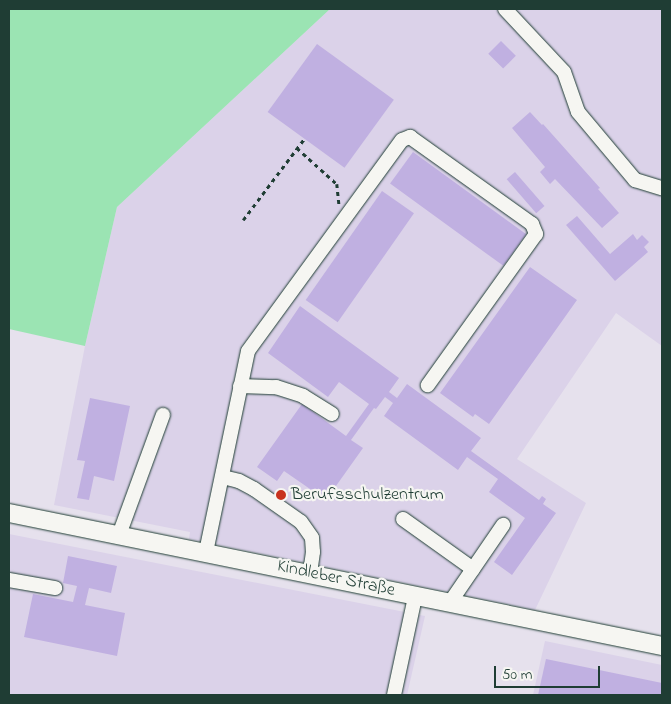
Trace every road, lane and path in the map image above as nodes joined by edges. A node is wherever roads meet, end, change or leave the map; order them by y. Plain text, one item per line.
1 (505, 9) edge
2 (304, 139) dead end
3 (297, 148) junction
4 (662, 188) edge
5 (243, 220) dead end
6 (340, 224) junction
7 (428, 385) dead end
8 (240, 386) junction
9 (332, 414) dead end
10 (164, 415) dead end
11 (223, 477) junction
12 (9, 513) edge
13 (403, 520) dead end
14 (503, 525) dead end
15 (119, 535) junction
16 (206, 552) junction
17 (473, 569) junction
18 (310, 573) junction
19 (9, 580) edge
20 (55, 588) dead end
21 (415, 597) junction
22 (449, 604) junction
23 (662, 646) edge
24 (394, 695) edge

1 - 4 street
2 - 3 path
3 - 5 path
3 - 6 path
6 - 7 street
6 - 8 street
8 - 9 street
8 - 11 street
10 - 15 street
11 - 16 street
11 - 18 street
12 - 15 main road, Kindleber Straße
13 - 17 street
14 - 17 street
15 - 16 main road, Kindleber Straße
16 - 18 main road, Kindleber Straße
17 - 22 street
18 - 21 main road, Kindleber Straße
19 - 20 street
21 - 22 main road, Kindleber Straße
21 - 24 street
22 - 23 main road, Kindleber Straße

